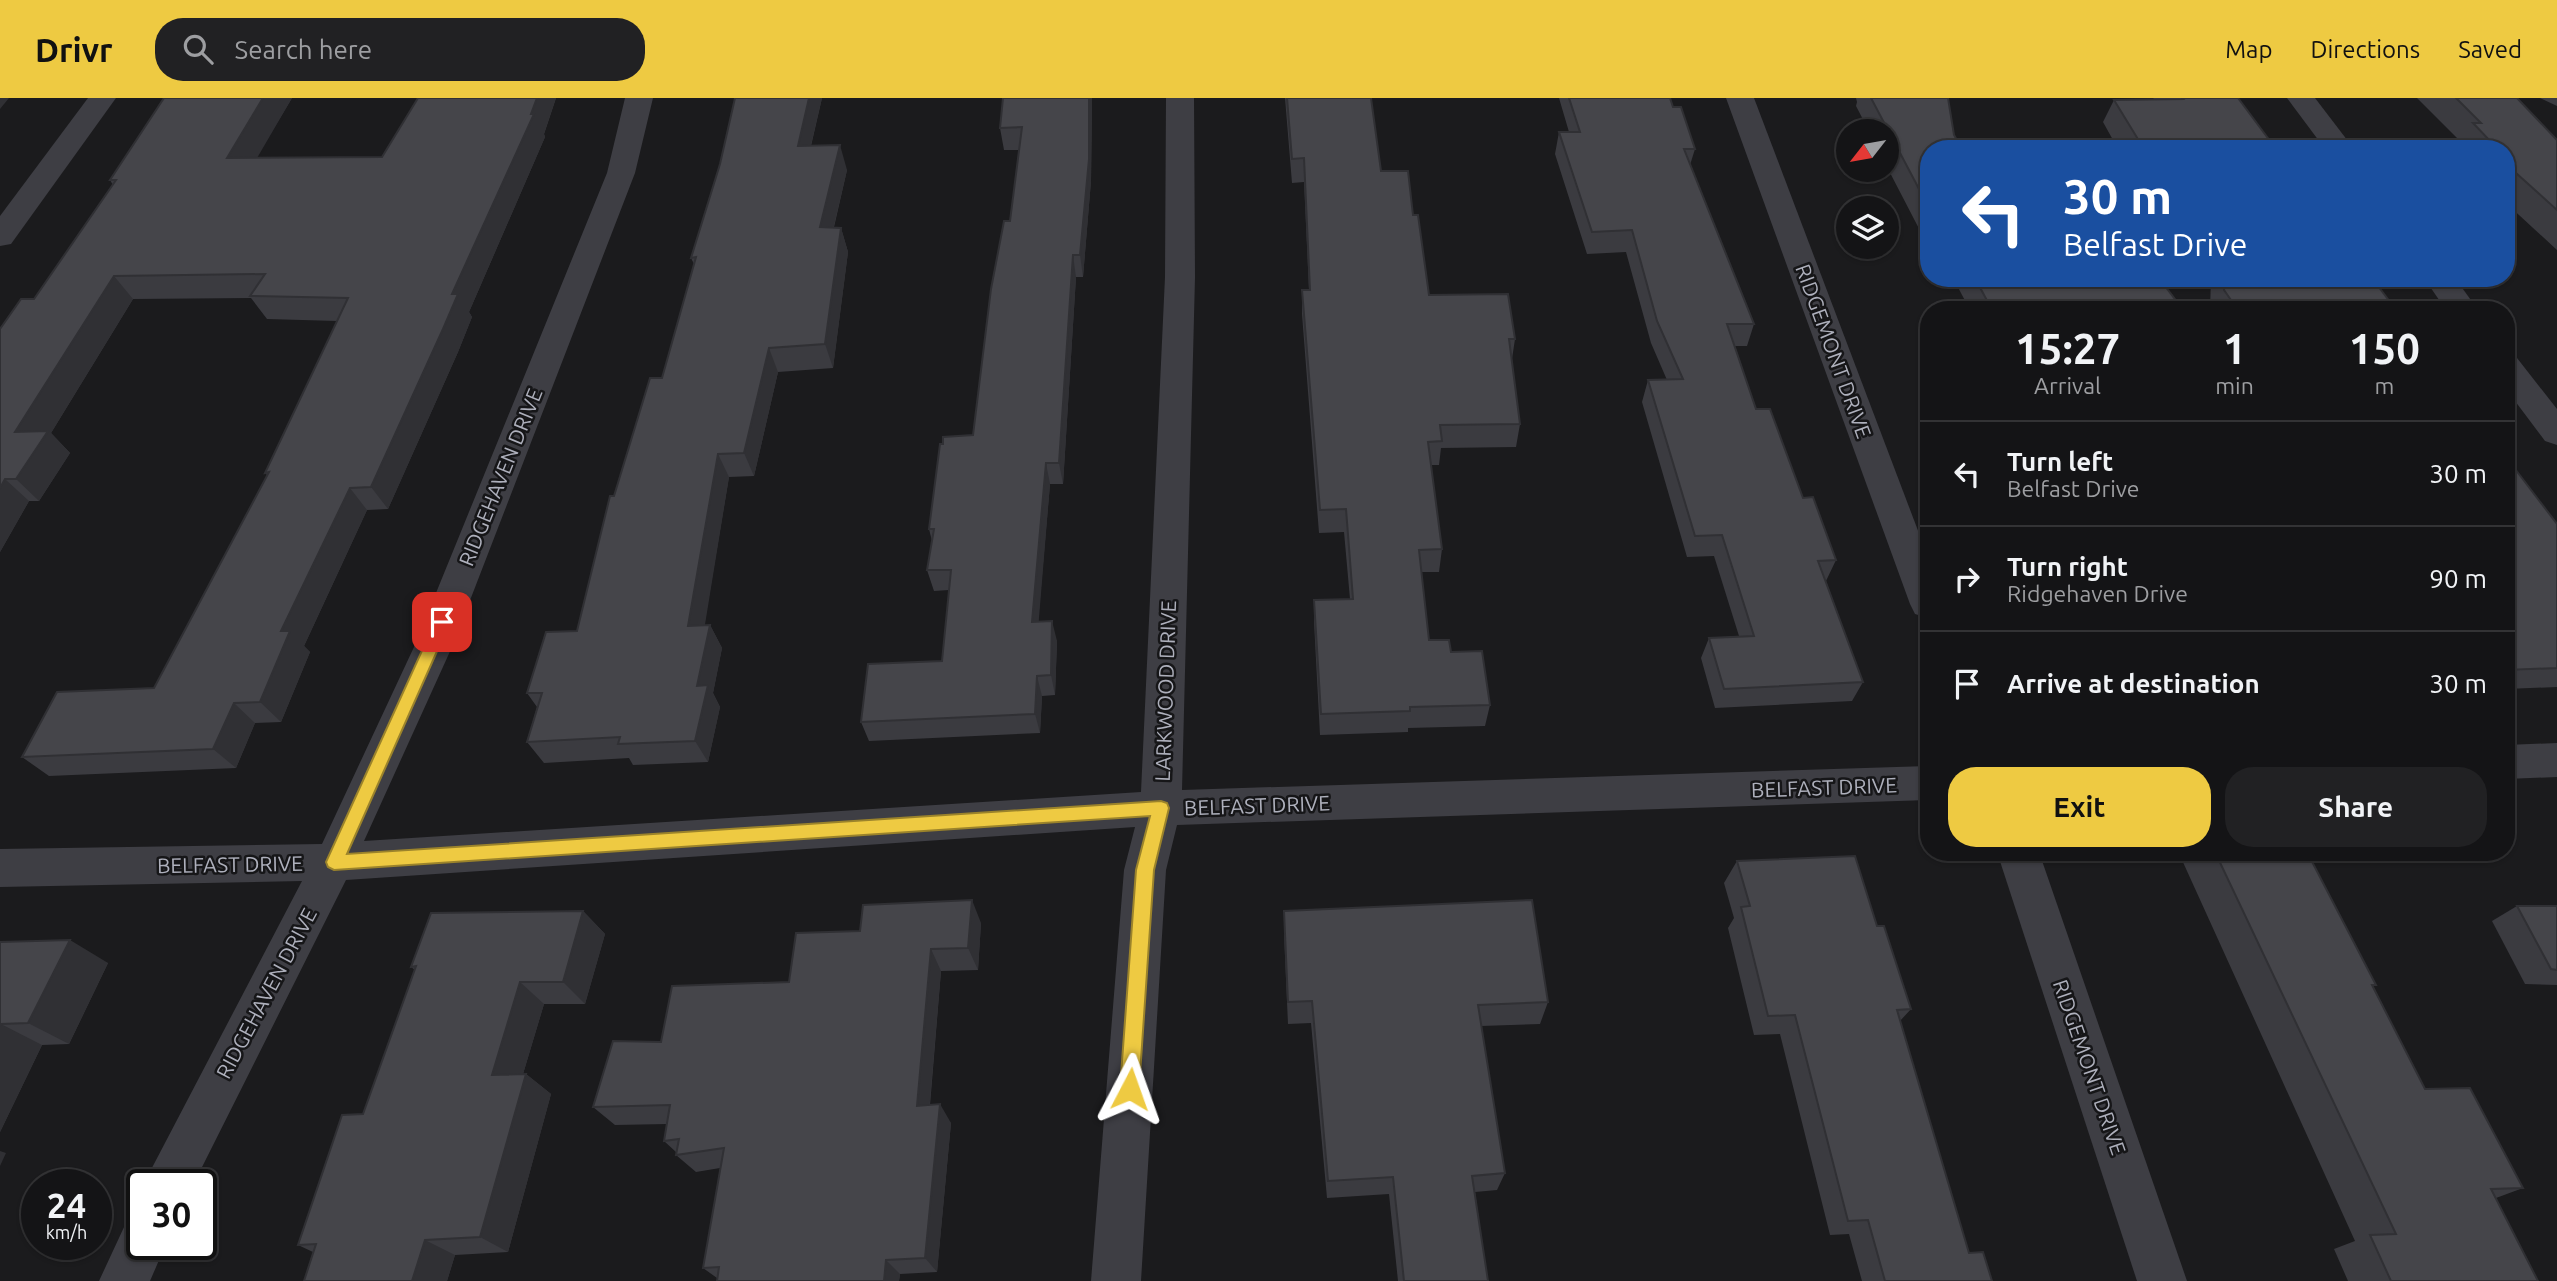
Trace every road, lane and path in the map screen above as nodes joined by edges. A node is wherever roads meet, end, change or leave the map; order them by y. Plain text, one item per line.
1 (102, 98) edge
2 (639, 98) edge
3 (1180, 98) edge
4 (1740, 98) edge
5 (2301, 98) edge
6 (2333, 140) edge
7 (0, 237) edge
8 (2515, 378) edge
9 (2557, 433) edge
10 (1920, 582) edge
11 (2557, 760) edge
12 (2515, 762) edge
13 (1920, 783) edge
14 (1161, 808) junction
15 (2021, 861) edge
16 (334, 862) junction
17 (0, 868) edge
18 (175, 1169) edge
19 (133, 1260) edge
20 (124, 1281) edge
21 (1116, 1281) edge
22 (2162, 1281) edge

1 - 7 street
2 - 16 street, RIDGEHAVEN DRIVE
3 - 14 street, LARKWOOD DRIVE
4 - 10 street, RIDGEMONT DRIVE
5 - 6 street
8 - 9 street
11 - 12 street
13 - 14 street, BELFAST DRIVE
14 - 16 street, BELFAST DRIVE
14 - 21 street, LARKWOOD DRIVE
15 - 22 street, RIDGEMONT DRIVE
16 - 17 street, BELFAST DRIVE
16 - 18 street, RIDGEHAVEN DRIVE
19 - 20 street

